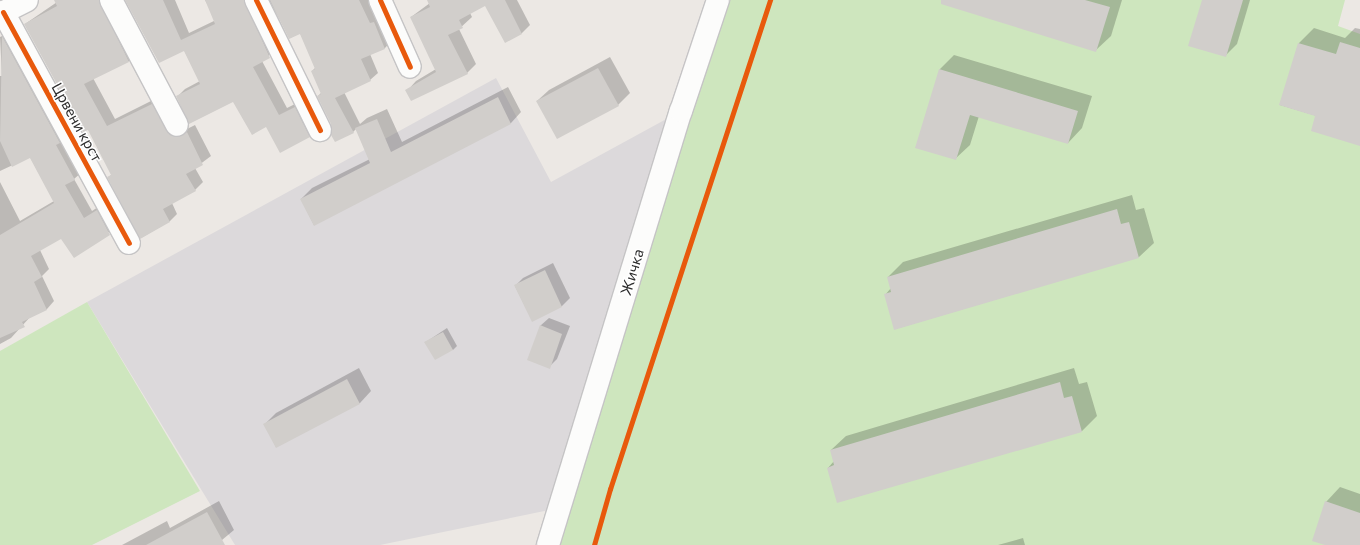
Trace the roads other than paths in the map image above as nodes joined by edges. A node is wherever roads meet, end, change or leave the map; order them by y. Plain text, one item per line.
1 (27, 0) edge
2 (111, 0) edge
3 (256, 0) edge
4 (380, 0) edge
5 (718, 0) edge
6 (2, 13) edge
7 (410, 67) dead end
8 (177, 125) dead end
9 (320, 130) dead end
10 (129, 243) dead end
11 (548, 545) edge

1 - 6 street, Црвени крст
2 - 8 street
3 - 9 street
4 - 7 street
5 - 11 street, Жичка
6 - 10 street, Црвени крст

